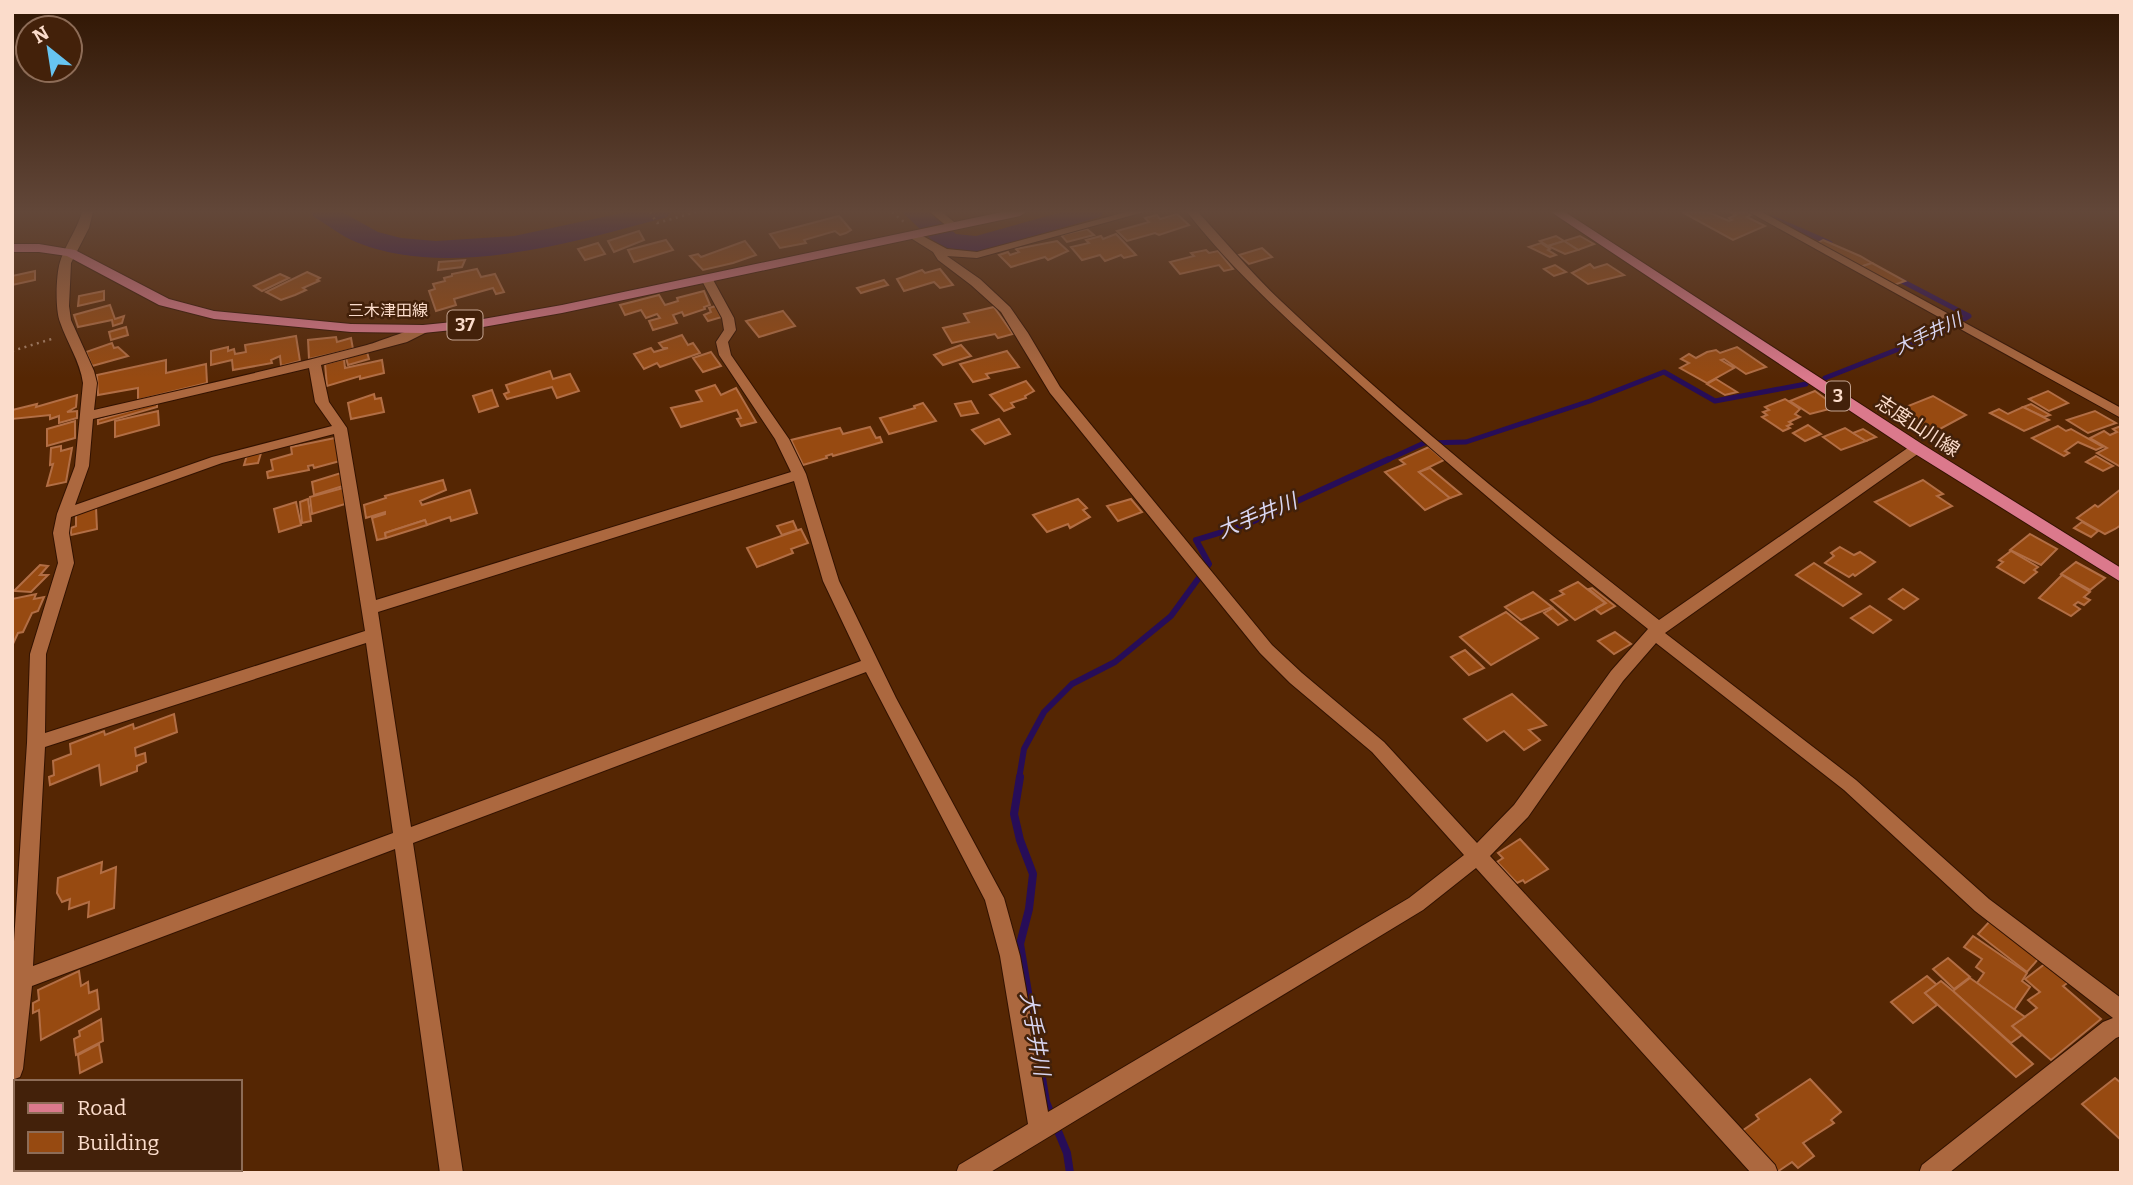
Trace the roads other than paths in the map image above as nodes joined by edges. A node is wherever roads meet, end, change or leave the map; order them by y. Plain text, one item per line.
1 (65, 267) edge
2 (97, 267) edge
3 (761, 267) edge
4 (956, 267) edge
5 (1243, 267) edge
6 (1641, 267) edge
7 (1854, 267) edge
8 (707, 279) junction
9 (423, 329) junction
10 (314, 363) junction
11 (2121, 414) edge
12 (88, 416) junction
13 (340, 428) junction
14 (1917, 448) junction
15 (799, 474) junction
16 (64, 514) junction
17 (2121, 576) edge
18 (371, 608) junction
19 (1656, 631) junction
20 (374, 634) junction
21 (870, 664) junction
22 (36, 743) junction
23 (402, 839) junction
24 (1476, 857) junction
25 (22, 980) junction
26 (2121, 1011) edge
27 (2121, 1026) edge
28 (12, 1069) edge
29 (1040, 1127) junction
30 (452, 1173) edge
31 (967, 1173) edge
32 (1767, 1173) edge
33 (1930, 1173) edge

1 - 12 street
2 - 9 main road, 三木津田線 / 37
3 - 8 main road, 三木津田線 / 37
4 - 24 street
5 - 19 street
6 - 14 main road, 志度山川線 / 3
7 - 11 street
8 - 9 main road, 三木津田線 / 37
8 - 15 street
9 - 10 street
10 - 12 street
10 - 13 street
12 - 16 street
13 - 16 street
13 - 18 street
14 - 17 main road, 志度山川線 / 3
14 - 19 street
15 - 18 street
15 - 21 street
16 - 22 street
18 - 20 street
19 - 24 street
19 - 26 street
20 - 22 street
20 - 23 street
21 - 23 street
21 - 29 street
22 - 25 street
23 - 25 street
23 - 30 street
24 - 29 street
24 - 32 street
25 - 28 street
27 - 33 street
29 - 31 street

